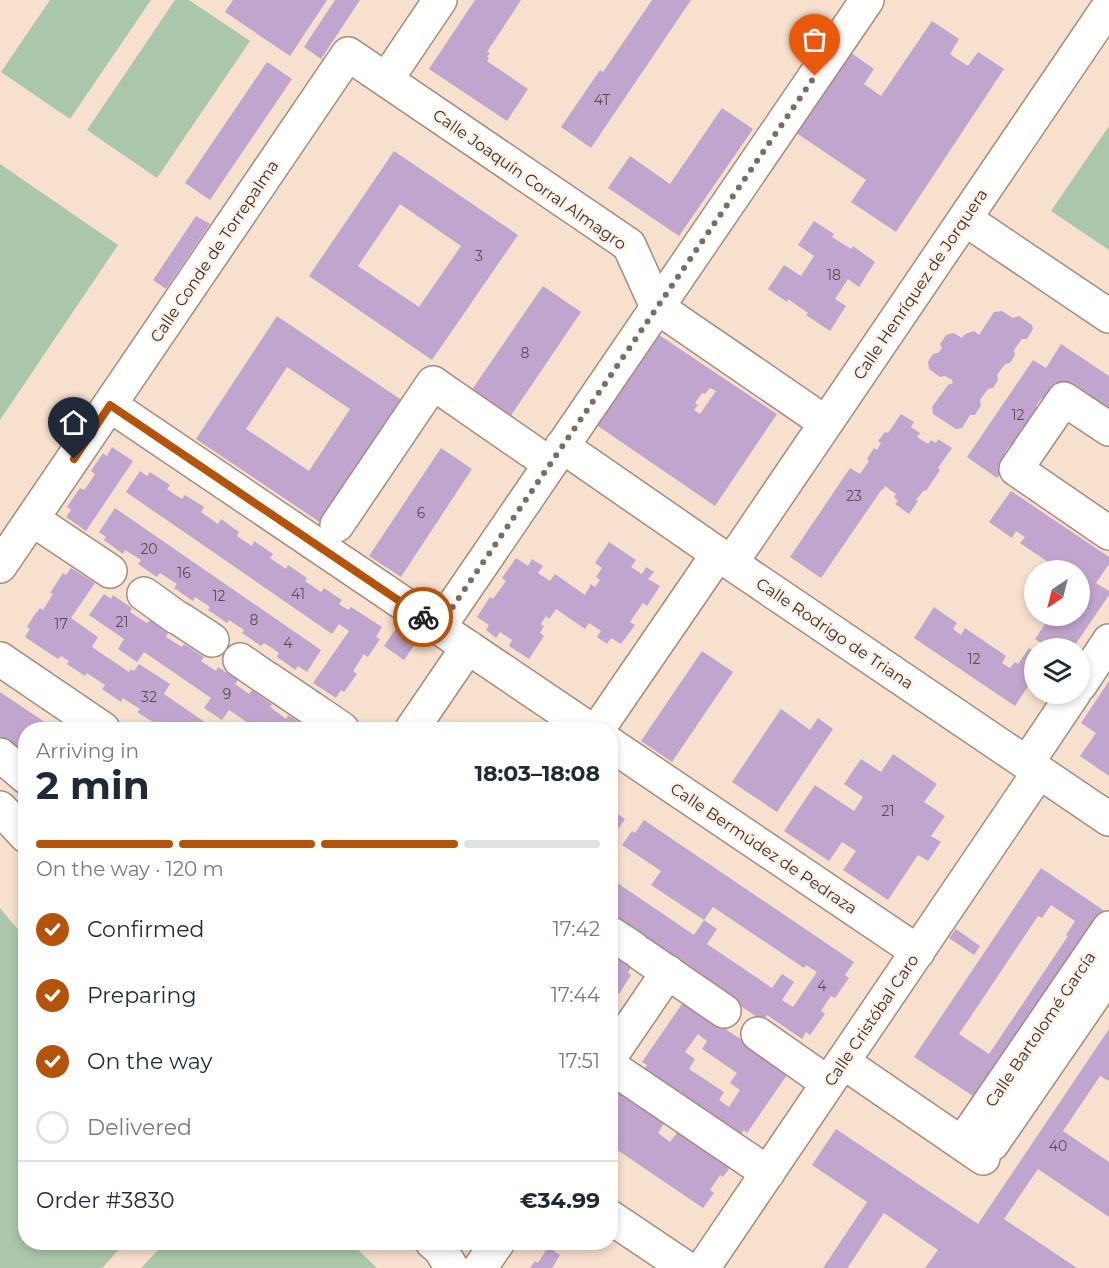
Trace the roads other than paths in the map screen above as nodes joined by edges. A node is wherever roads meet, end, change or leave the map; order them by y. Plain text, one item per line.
1 (440, 0) edge
2 (867, 0) edge
3 (1109, 6) edge
4 (386, 80) junction
5 (964, 219) junction
6 (657, 307) junction
7 (1109, 316) edge
8 (110, 405) junction
9 (825, 423) junction
10 (1109, 429) edge
11 (556, 455) junction
12 (337, 525) dead end
13 (47, 529) dead end
14 (1109, 532) edge
15 (724, 558) junction
16 (0, 567) edge
17 (439, 627) junction
18 (1109, 641) edge
19 (468, 647) junction
20 (0, 659) edge
21 (1090, 670) edge
22 (1068, 704) edge
23 (339, 721) edge
24 (93, 722) edge
25 (417, 722) edge
26 (579, 722) edge
27 (603, 722) edge
28 (618, 749) edge
29 (0, 755) edge
30 (1033, 767) junction
31 (18, 770) edge
32 (0, 808) edge
33 (1109, 819) edge
34 (18, 827) edge
35 (1109, 928) edge
36 (628, 945) edge
37 (918, 952) junction
38 (668, 972) junction
39 (1109, 974) edge
40 (618, 1045) edge
41 (829, 1068) junction
42 (618, 1071) edge
43 (982, 1144) junction
44 (768, 1173) junction
45 (618, 1222) edge
46 (441, 1250) edge
47 (492, 1250) edge
48 (452, 1268) edge
49 (480, 1268) edge
50 (686, 1268) edge
51 (703, 1268) edge

1 - 4 street
2 - 6 street
3 - 5 street, Calle Henríquez de Jorquera
4 - 6 street, Calle Joaquín Corral Almagro
4 - 8 street, Calle Conde de Torrepalma
5 - 7 street
5 - 9 street, Calle Henríquez de Jorquera
6 - 9 street
6 - 11 street
8 - 16 street, Calle Conde de Torrepalma
8 - 17 street
9 - 15 street, Calle Henríquez de Jorquera
10 - 14 street
11 - 12 street, Calle Rodrigo de Triana
11 - 15 street, Calle Rodrigo de Triana
11 - 17 street
13 - 23 street
15 - 27 street, Calle Henríquez de Jorquera
15 - 30 street, Calle Rodrigo de Triana
17 - 19 street
18 - 21 street
19 - 25 street
19 - 26 street
20 - 24 street
22 - 30 street, Calle Cristóbal Caro
28 - 37 street, Calle Bermúdez de Pedraza
29 - 31 street
30 - 33 street, Calle Rodrigo de Triana
30 - 37 street, Calle Cristóbal Caro
32 - 34 street
35 - 43 street, Calle Bartolomé García
36 - 38 street
37 - 41 street, Calle Cristóbal Caro
38 - 40 street
38 - 41 street
39 - 43 street, Calle Bartolomé García
41 - 43 street
41 - 44 street, Calle Cristóbal Caro
42 - 44 street
44 - 51 street, Calle Cristóbal Caro
45 - 50 street
46 - 48 street
47 - 49 street

